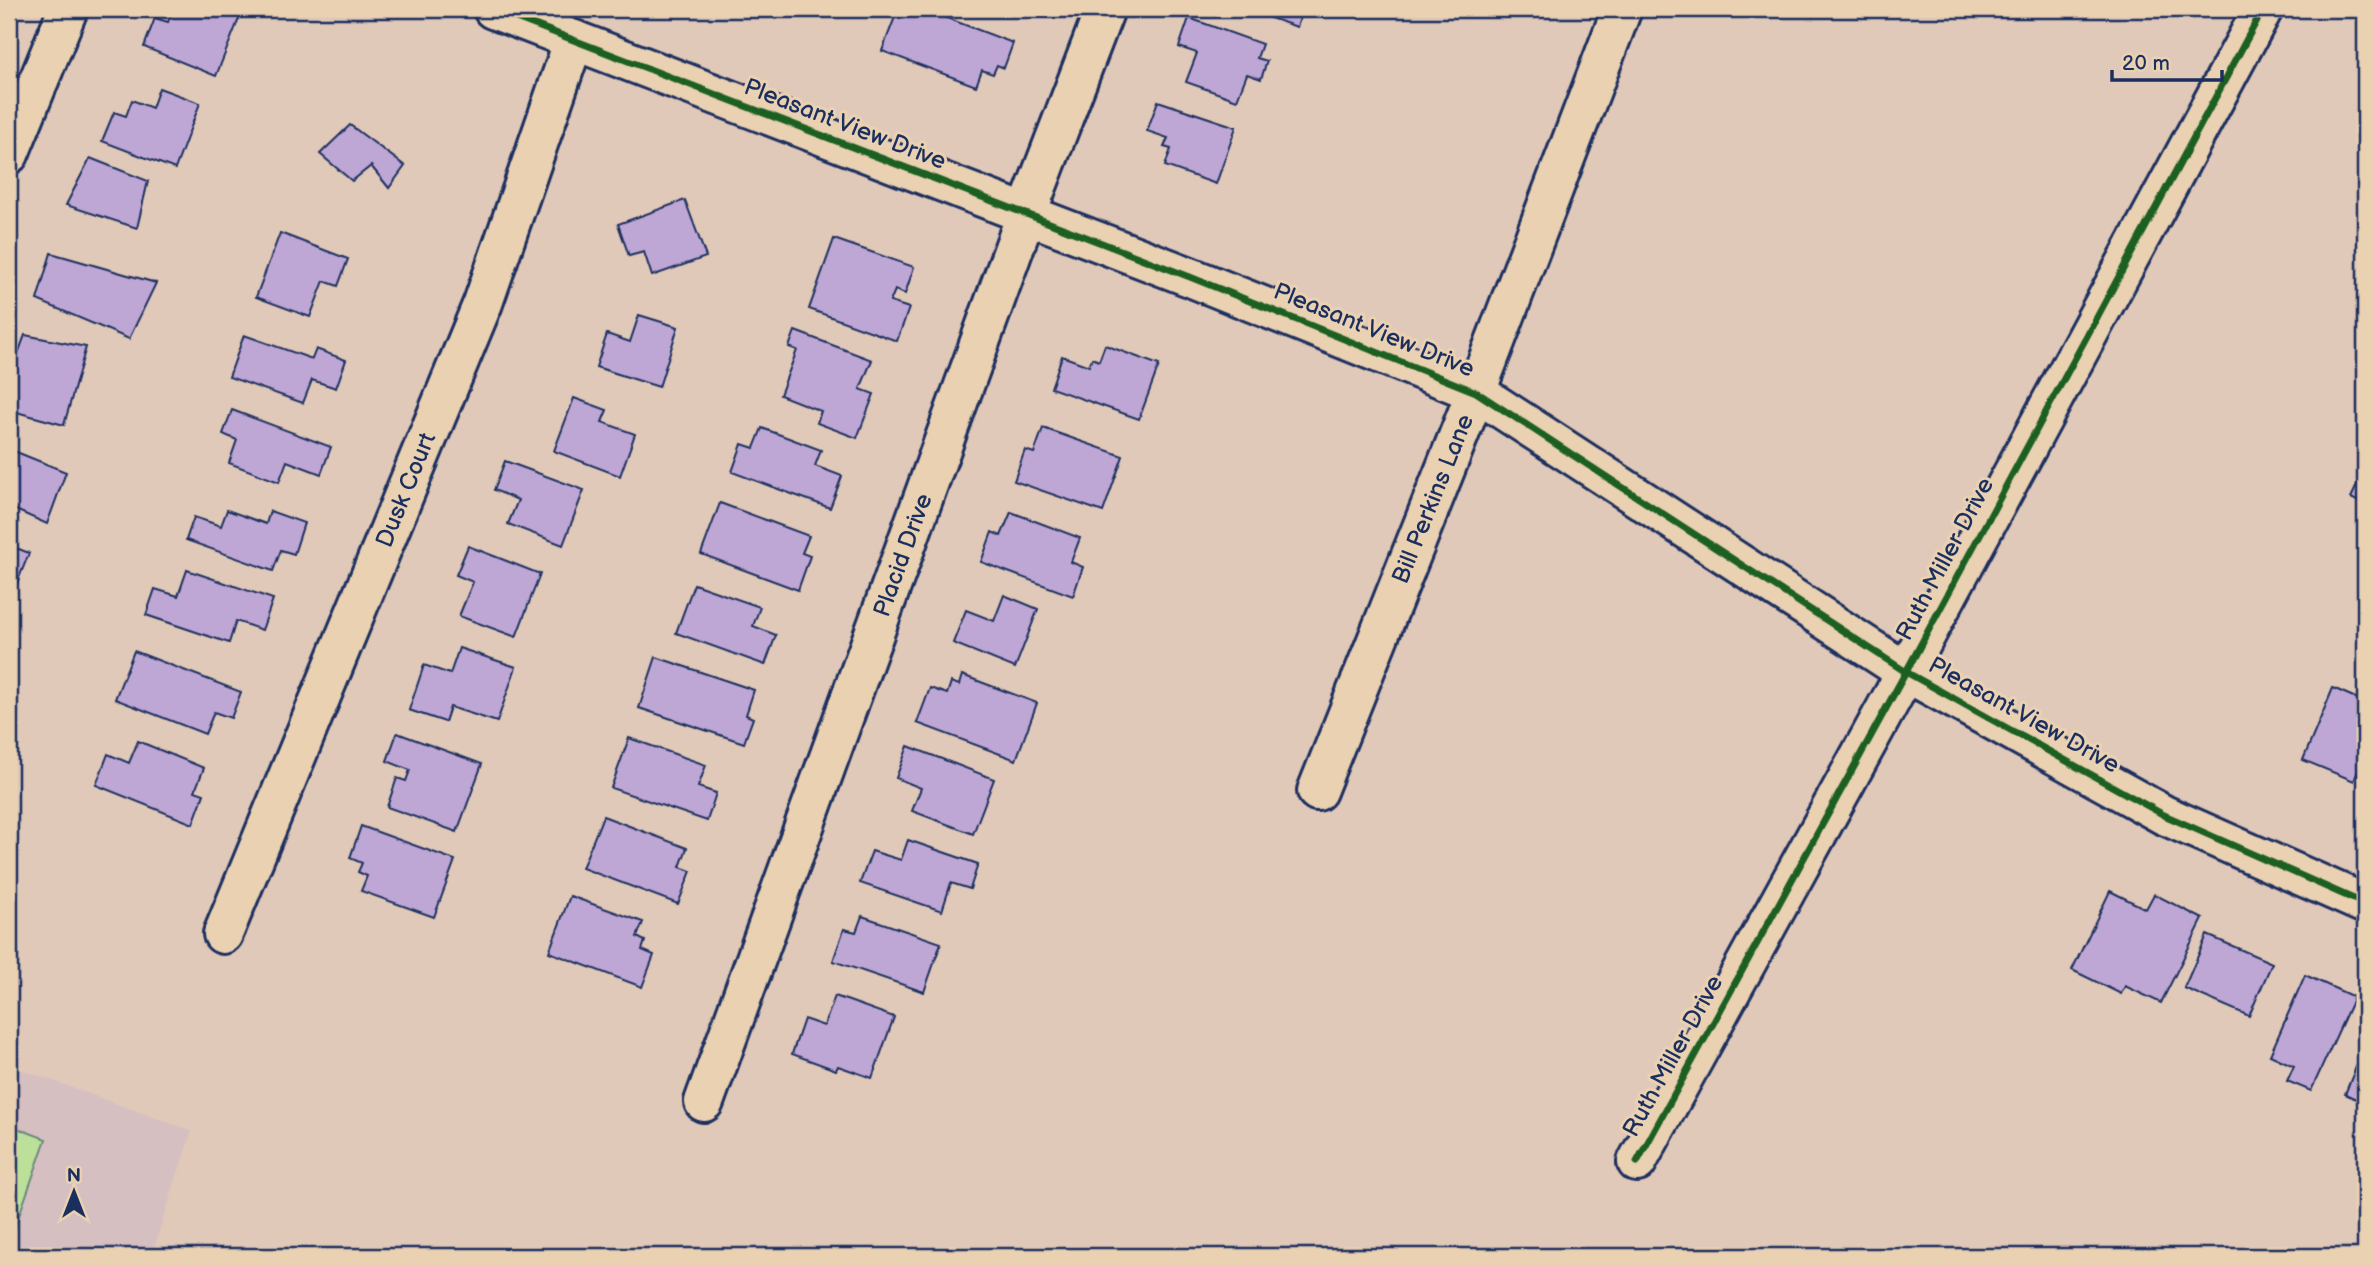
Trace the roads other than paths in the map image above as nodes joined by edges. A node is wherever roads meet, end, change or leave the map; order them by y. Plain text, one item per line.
1 (68, 9) edge
2 (493, 9) edge
3 (1105, 9) edge
4 (1622, 9) edge
5 (2263, 9) edge
6 (574, 40) junction
7 (9, 154) edge
8 (1026, 215) junction
9 (1476, 392) junction
10 (1906, 672) junction
11 (1317, 792) dead end
12 (2365, 904) edge
13 (223, 934) dead end
14 (704, 1102) dead end
15 (1637, 1162) dead end

1 - 7 street
2 - 6 street, Pleasant View Drive
3 - 8 street, Placid Drive
4 - 9 street, Bill Perkins Lane
5 - 10 street, Ruth Miller Drive
6 - 8 street, Pleasant View Drive
6 - 13 street, Dusk Court
8 - 9 street, Pleasant View Drive
8 - 14 street, Placid Drive
9 - 10 street, Pleasant View Drive
9 - 11 street, Bill Perkins Lane
10 - 12 street, Pleasant View Drive
10 - 15 street, Ruth Miller Drive

